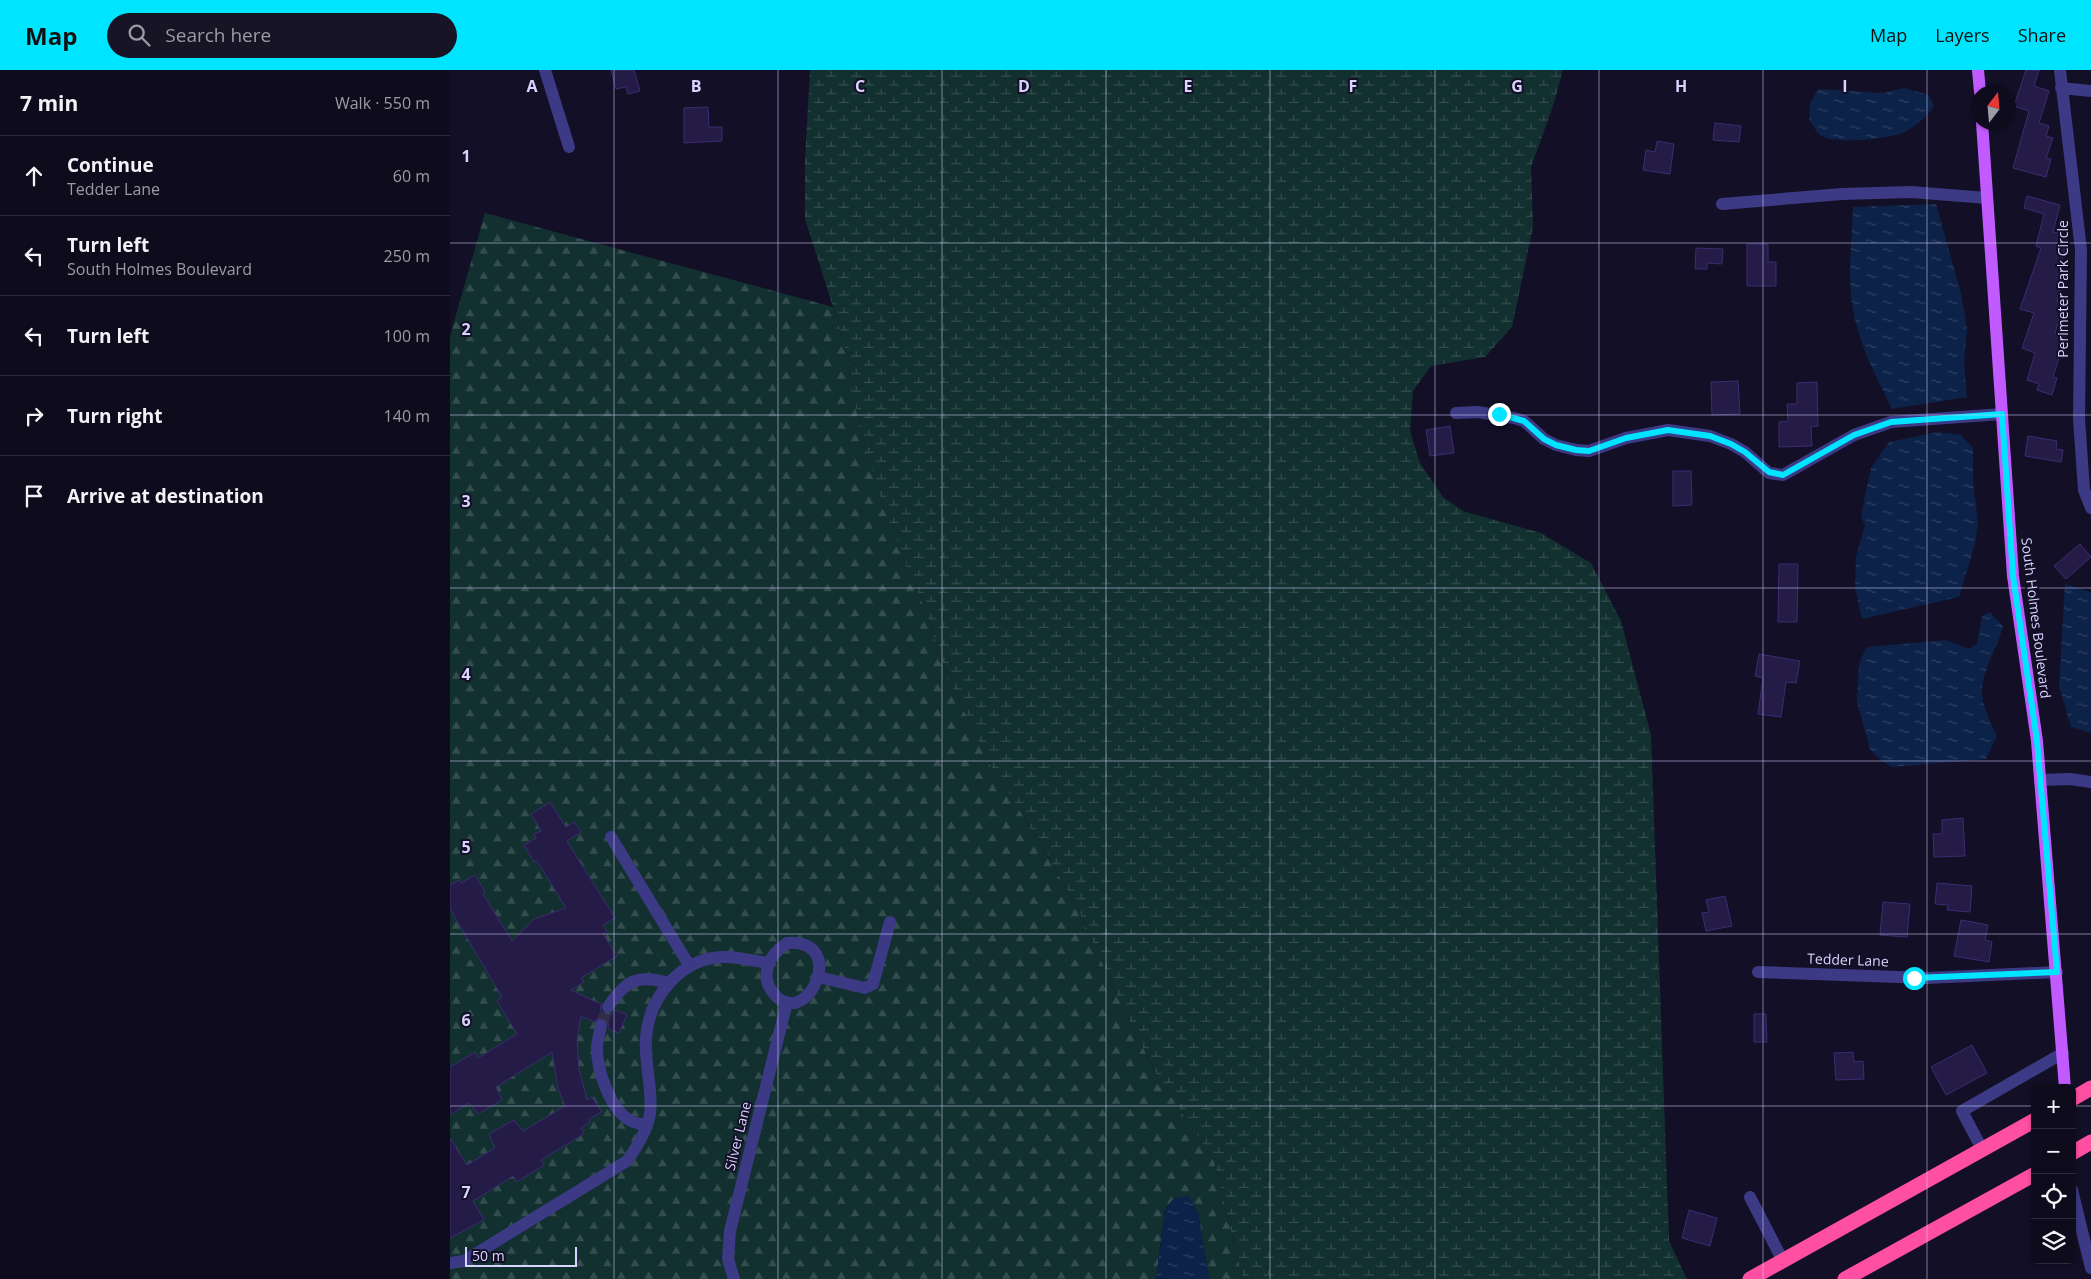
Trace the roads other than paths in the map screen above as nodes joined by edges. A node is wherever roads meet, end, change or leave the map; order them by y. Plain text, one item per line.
1 (545, 70) edge
2 (1978, 70) edge
3 (2060, 70) edge
4 (1979, 85) edge
5 (2061, 88) junction
6 (2091, 91) edge
7 (1983, 130) edge
8 (569, 147) dead end
9 (1987, 198) junction
10 (1722, 204) dead end
11 (2086, 296) edge
12 (1456, 414) dead end
13 (2002, 414) junction
14 (2091, 508) edge
15 (2040, 780) junction
16 (2091, 782) edge
17 (611, 838) dead end
18 (890, 922) dead end
19 (768, 963) junction
20 (689, 965) junction
21 (1758, 972) dead end
22 (2057, 972) junction
23 (818, 977) junction
24 (669, 983) junction
25 (787, 1002) junction
26 (608, 1007) tunnel mouth
27 (601, 1025) tunnel mouth
28 (2063, 1053) junction
29 (2065, 1084) edge
30 (2091, 1088) edge
31 (2076, 1096) edge
32 (2031, 1122) edge
33 (646, 1125) junction
34 (2091, 1142) edge
35 (1982, 1149) junction
36 (2076, 1151) edge
37 (2031, 1176) edge
38 (1750, 1197) dead end
39 (2076, 1206) edge
40 (1783, 1261) junction
41 (450, 1263) edge
42 (2091, 1268) edge
43 (734, 1279) edge
44 (1750, 1279) edge
45 (1845, 1279) edge

1 - 8 street
2 - 4 main road
3 - 5 street, Perimeter Park Circle
5 - 6 street
5 - 11 street, Perimeter Park Circle
7 - 9 main road, South Holmes Boulevard
9 - 10 street
9 - 13 main road, South Holmes Boulevard
11 - 14 street, Perimeter Park Circle
12 - 13 street
13 - 15 main road, South Holmes Boulevard
15 - 16 street
15 - 22 main road, South Holmes Boulevard
17 - 20 street
18 - 23 street
19 - 20 street
19 - 23 street
19 - 25 street
20 - 24 street
21 - 22 street, Tedder Lane
22 - 28 main road, South Holmes Boulevard
23 - 25 street
24 - 26 street
24 - 33 street
25 - 43 street, Silver Lane
27 - 33 street
28 - 29 main road, South Holmes Boulevard
28 - 35 street
30 - 31 highway
32 - 35 highway
33 - 41 street
34 - 36 highway
35 - 40 highway
37 - 45 highway
38 - 40 street
39 - 42 street
40 - 44 highway

